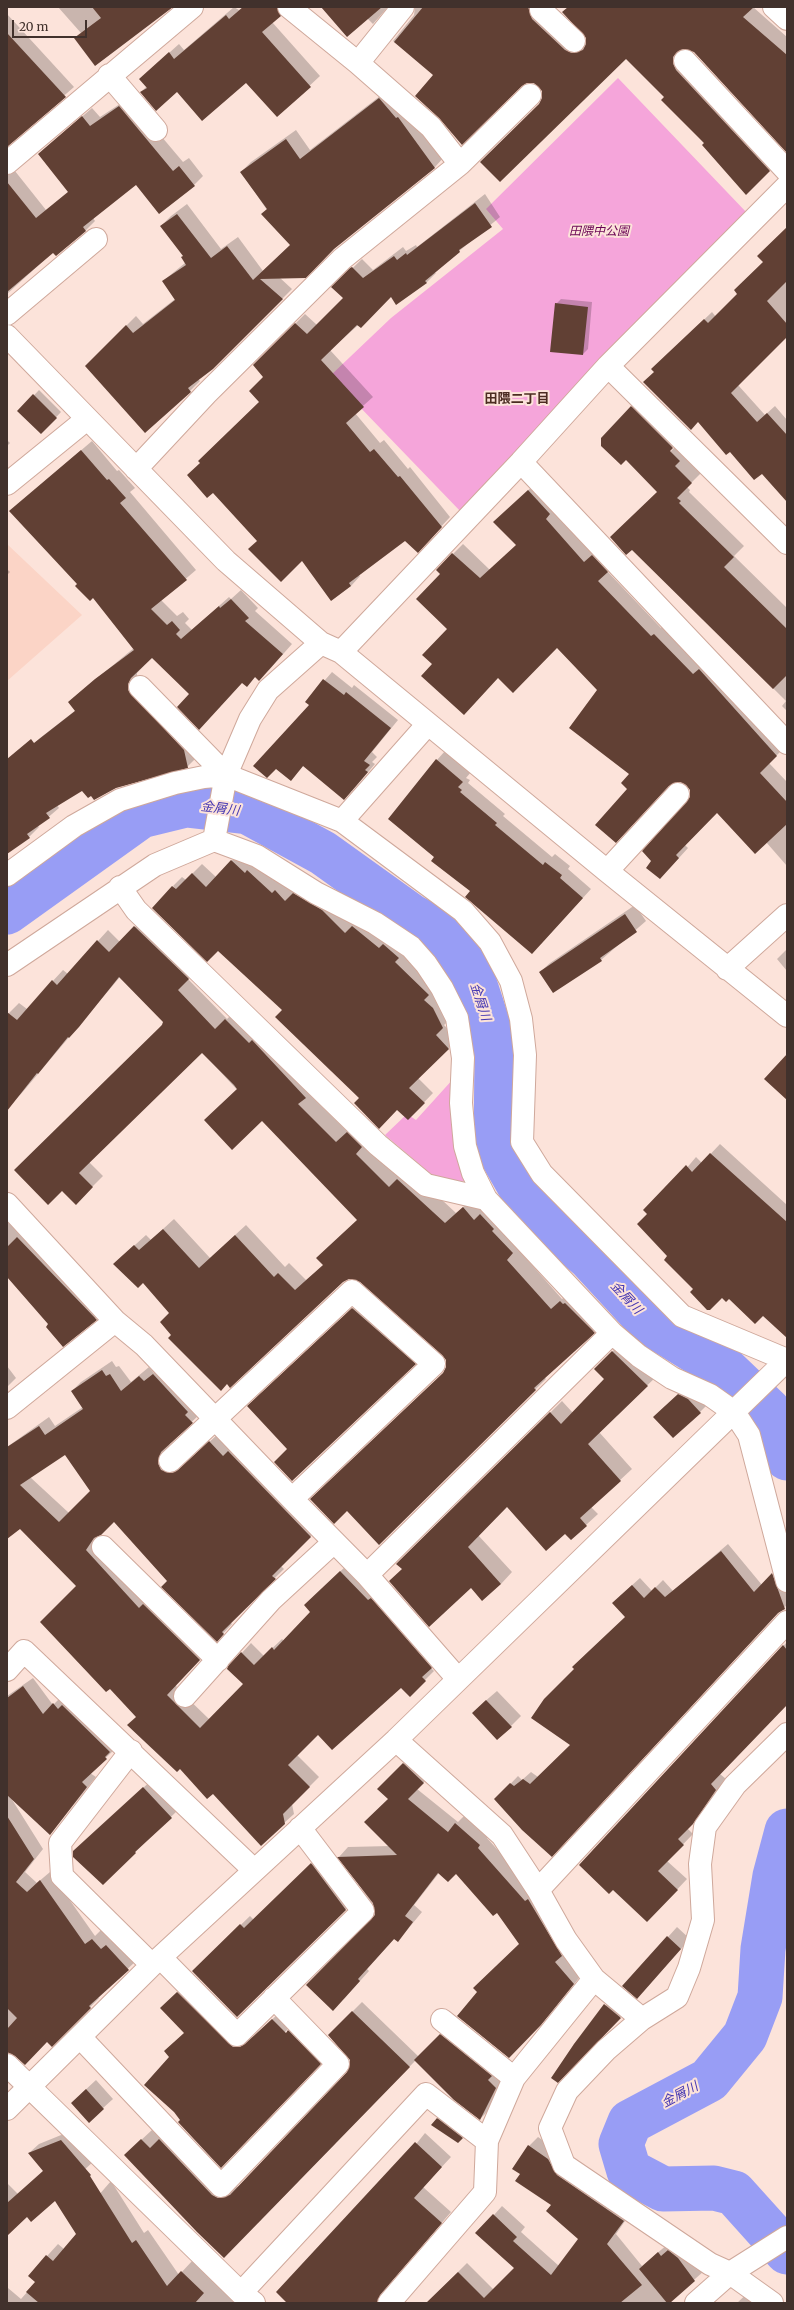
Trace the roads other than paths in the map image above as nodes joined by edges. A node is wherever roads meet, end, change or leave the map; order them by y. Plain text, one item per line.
1 (192, 7) edge
2 (288, 7) edge
3 (403, 7) edge
4 (541, 7) edge
5 (774, 7) edge
6 (787, 20) edge
7 (574, 41) dead end
8 (684, 61) dead end
9 (358, 64) junction
10 (109, 75) junction
11 (530, 95) dead end
12 (156, 130) dead end
13 (7, 163) edge
14 (460, 164) junction
15 (787, 171) edge
16 (787, 186) edge
17 (96, 239) dead end
18 (7, 314) edge
19 (7, 336) edge
20 (608, 366) junction
21 (87, 419) junction
22 (521, 462) junction
23 (136, 469) junction
24 (7, 484) edge
25 (787, 542) edge
26 (321, 643) junction
27 (341, 652) junction
28 (140, 687) dead end
29 (427, 724) junction
30 (787, 743) edge
31 (226, 775) junction
32 (678, 794) dead end
33 (342, 821) junction
34 (214, 840) junction
35 (607, 871) junction
36 (7, 875) edge
37 (120, 887) junction
38 (787, 915) edge
39 (7, 965) edge
40 (727, 969) junction
41 (787, 1016) edge
42 (486, 1199) junction
43 (7, 1204) edge
44 (115, 1321) junction
45 (612, 1333) junction
46 (787, 1360) edge
47 (7, 1408) edge
48 (734, 1412) junction
49 (215, 1417) junction
50 (170, 1461) dead end
51 (292, 1499) junction
52 (334, 1542) junction
53 (103, 1547) dead end
54 (367, 1574) junction
55 (787, 1581) edge
56 (787, 1622) edge
57 (218, 1660) junction
58 (7, 1670) edge
59 (458, 1679) junction
60 (185, 1696) dead end
61 (787, 1734) edge
62 (396, 1740) junction
63 (131, 1751) junction
64 (300, 1828) junction
65 (254, 1870) junction
66 (538, 1890) junction
67 (157, 1961) junction
68 (594, 1979) junction
69 (274, 1998) junction
70 (642, 2019) junction
71 (442, 2020) dead end
72 (80, 2037) junction
73 (7, 2065) edge
74 (514, 2078) junction
75 (30, 2087) junction
76 (7, 2109) edge
77 (486, 2141) junction
78 (787, 2237) edge
79 (730, 2273) junction
80 (248, 2298) edge
81 (388, 2303) edge
82 (696, 2303) edge
83 (772, 2303) edge

1 - 10 street
2 - 9 street
3 - 9 street
4 - 7 street
5 - 6 street
8 - 15 street
9 - 14 street
10 - 12 street
10 - 13 street
11 - 14 street
14 - 23 street
16 - 20 street
17 - 18 street
19 - 21 street
20 - 22 street
20 - 25 street
21 - 23 street
21 - 24 street
22 - 27 street
22 - 30 street
23 - 26 street
26 - 27 street
26 - 31 street
27 - 29 street
28 - 31 street
29 - 33 street
29 - 35 street
31 - 33 street
31 - 34 street
31 - 36 street
32 - 35 street
33 - 46 street
34 - 37 street
34 - 42 street
35 - 40 street
37 - 39 street
37 - 42 street
38 - 40 street
40 - 41 street
42 - 45 street
43 - 44 street
44 - 47 street
44 - 49 street
45 - 48 street
45 - 54 street
46 - 48 street
48 - 55 street
48 - 59 street
49 - 50 street
49 - 51 street
49 - 51 street
51 - 52 street
52 - 54 street
52 - 57 street
53 - 57 street
54 - 59 street
56 - 66 street
57 - 60 street
58 - 63 street
59 - 62 street
61 - 70 street
62 - 64 street
62 - 66 street
63 - 65 street
63 - 67 street
64 - 65 street
64 - 69 street
65 - 67 street
66 - 68 street
67 - 69 street
67 - 72 street
68 - 70 street
68 - 74 street
69 - 72 street
70 - 79 street
71 - 74 street
72 - 75 street
73 - 75 street
74 - 77 street
75 - 76 street
75 - 80 street
77 - 80 street
77 - 81 street
78 - 79 street
79 - 82 street
79 - 83 street

